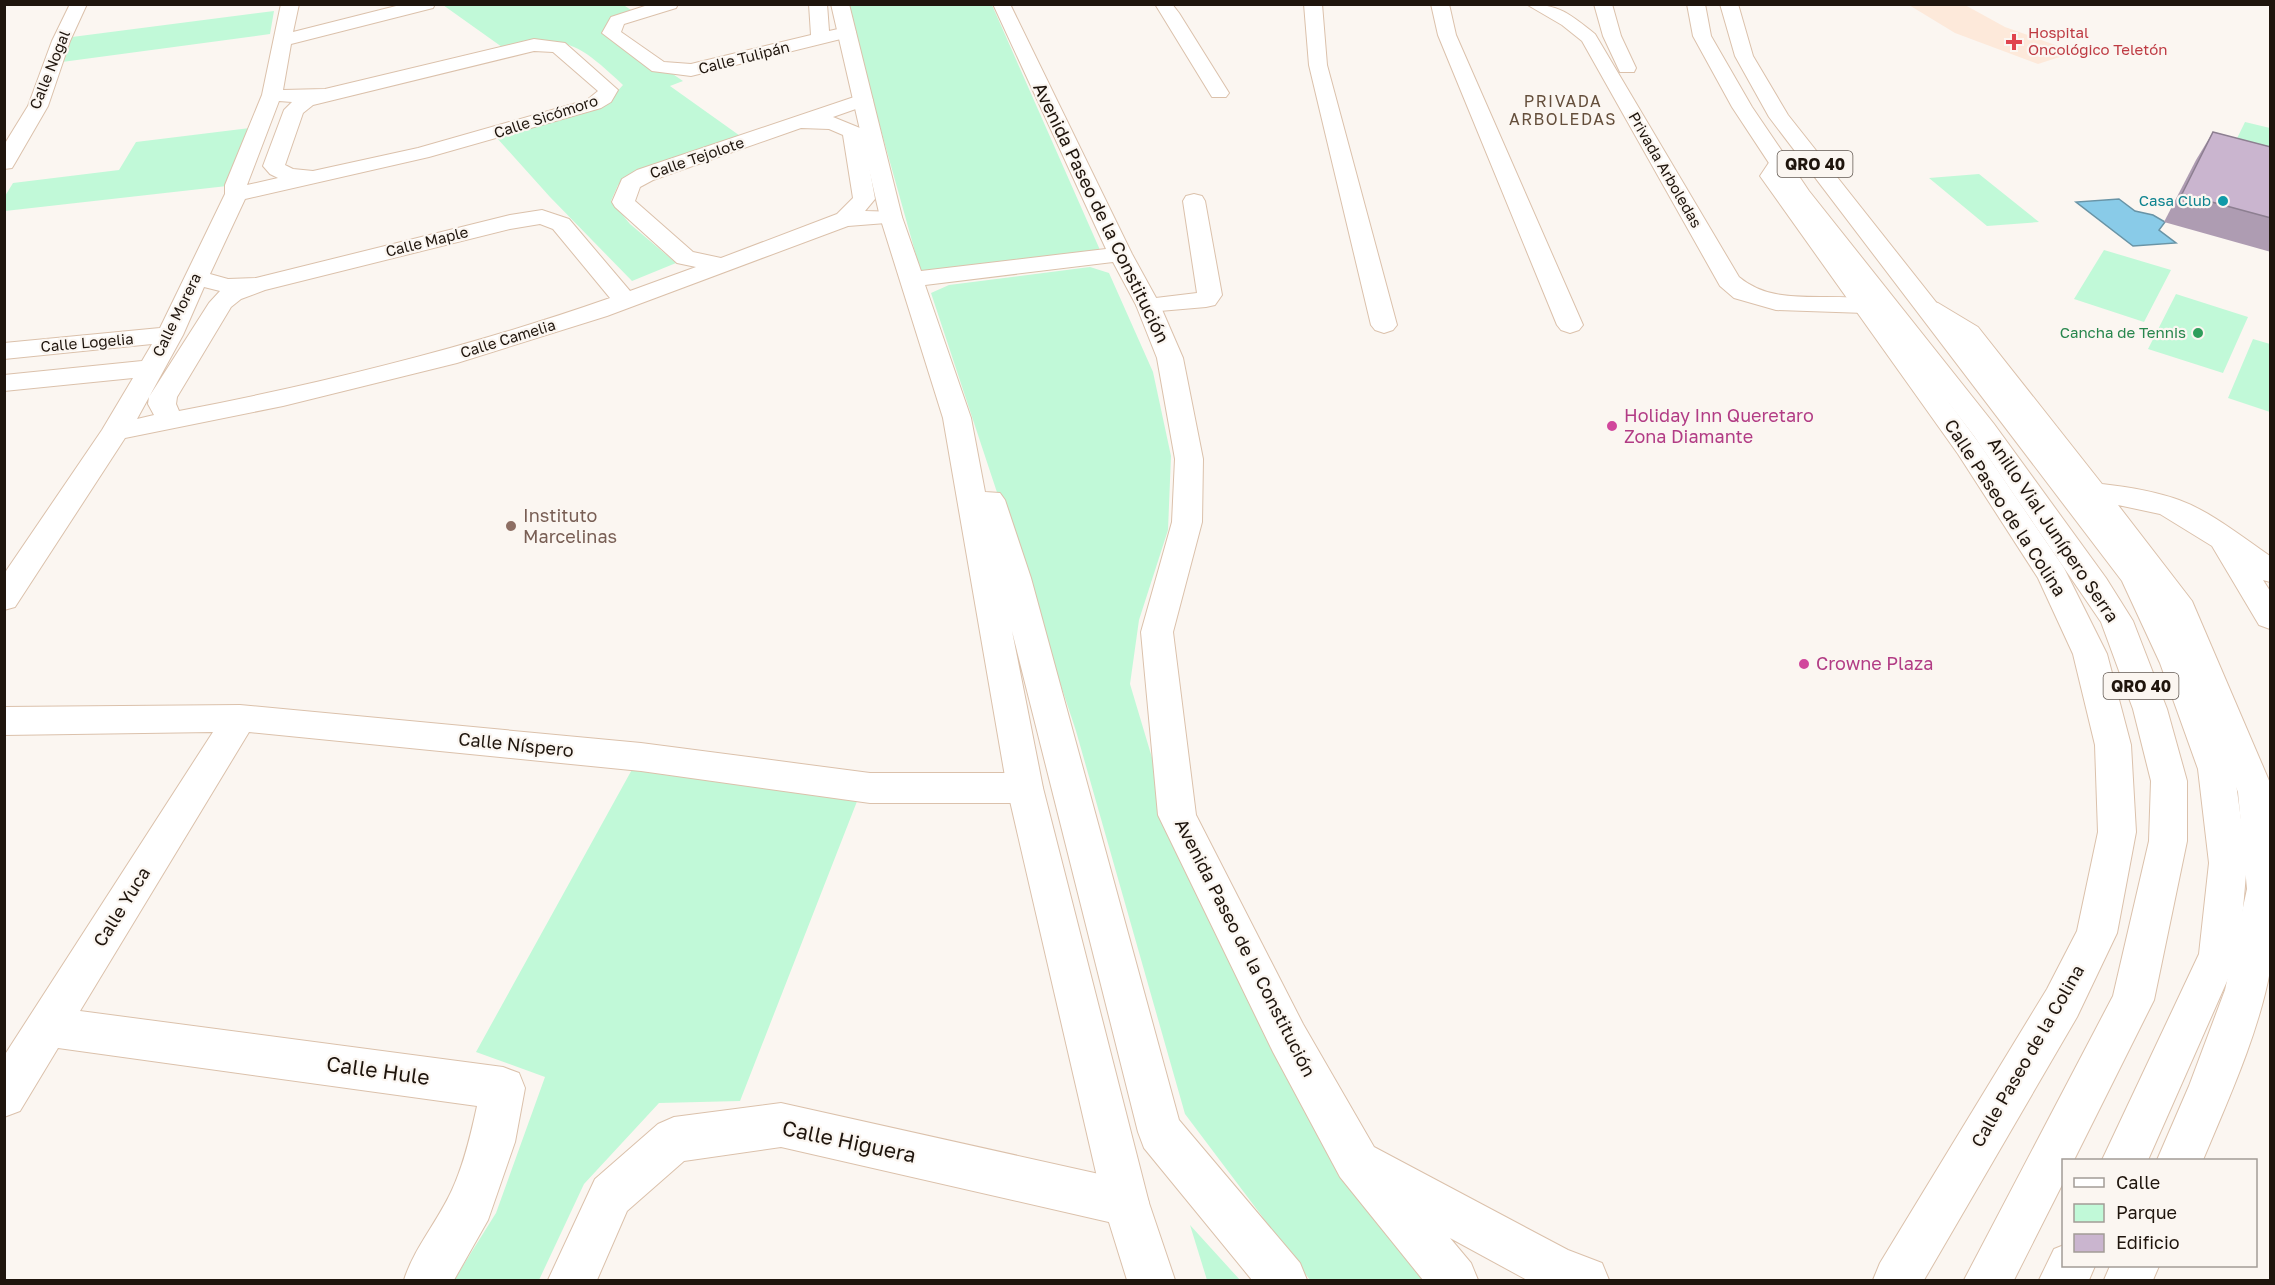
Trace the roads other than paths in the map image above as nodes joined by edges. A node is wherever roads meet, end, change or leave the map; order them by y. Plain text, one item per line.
1 (290, 4) edge
2 (426, 4) edge
3 (670, 4) edge
4 (818, 4) edge
5 (840, 4) edge
6 (1000, 4) edge
7 (1313, 4) edge
8 (1440, 4) edge
9 (1534, 4) edge
10 (1603, 4) edge
11 (1696, 4) edge
12 (1729, 4) edge
13 (73, 5) edge
14 (1171, 9) edge
15 (315, 11) dead end
16 (344, 25) junction
17 (847, 32) junction
18 (820, 39) junction
19 (284, 40) junction
20 (1614, 81) junction
21 (1219, 93) dead end
22 (272, 95) junction
23 (325, 95) junction
24 (863, 100) junction
25 (798, 123) junction
26 (4, 163) edge
27 (1780, 163) junction
28 (314, 177) junction
29 (236, 194) junction
30 (1194, 201) dead end
31 (891, 217) junction
32 (845, 219) junction
33 (1120, 254) junction
34 (721, 265) junction
35 (196, 278) junction
36 (911, 279) junction
37 (256, 285) junction
38 (1859, 298) junction
39 (625, 300) junction
40 (1148, 305) junction
41 (1929, 308) junction
42 (1570, 325) dead end
43 (1384, 326) dead end
44 (170, 335) junction
45 (4, 351) edge
46 (150, 368) junction
47 (4, 383) edge
48 (957, 418) junction
49 (171, 421) junction
50 (116, 431) junction
51 (2091, 492) junction
52 (2223, 540) junction
53 (2271, 571) edge
54 (4, 599) edge
55 (2271, 618) edge
56 (240, 718) junction
57 (4, 721) edge
58 (1025, 788) junction
59 (48, 1027) junction
60 (4, 1096) edge
61 (2126, 1159) edge
62 (2181, 1159) edge
63 (1356, 1161) junction
64 (1126, 1203) junction
65 (2070, 1267) edge
66 (2135, 1267) edge
67 (1893, 1276) edge
68 (428, 1281) edge
69 (572, 1281) edge
70 (1151, 1281) edge
71 (1283, 1281) edge
72 (1454, 1281) edge
73 (1586, 1281) edge
74 (1988, 1281) edge
75 (2063, 1281) edge
76 (2128, 1281) edge

1 - 19 main road, Calle Morera
2 - 16 main road
3 - 18 main road, Calle Tulipán
4 - 18 main road
5 - 17 main road
6 - 33 main road, Avenida Paseo de la Constitución
7 - 43 main road
8 - 42 main road
9 - 20 main road, Privada Arboledas
10 - 20 main road
11 - 27 main road, Anillo Vial Junípero Serra / QRO 40
12 - 41 main road, Anillo Vial Junípero Serra / QRO 40
13 - 26 main road, Calle Nogal
14 - 21 main road
15 - 16 main road
16 - 19 main road
17 - 18 main road, Calle Tulipán
17 - 24 main road
19 - 22 main road, Calle Morera
20 - 38 main road, Privada Arboledas
22 - 23 main road, Calle Sicómoro
22 - 29 main road, Calle Morera
23 - 28 main road
23 - 28 main road, Calle Sicómoro
24 - 25 main road, Calle Tejolote
24 - 31 main road
25 - 32 main road
25 - 34 main road, Calle Tejolote
27 - 38 main road, Calle Paseo de la Colina
27 - 74 main road, Anillo Vial Junípero Serra / QRO 40
28 - 29 main road, Calle Sicómoro
29 - 35 main road, Calle Morera
30 - 40 main road
31 - 32 main road, Calle Camelia
31 - 36 main road
32 - 34 main road, Calle Camelia
33 - 36 main road
33 - 40 main road, Avenida Paseo de la Constitución
34 - 39 main road, Calle Camelia
35 - 37 main road, Calle Maple
35 - 44 main road, Calle Morera
36 - 48 main road
37 - 39 main road, Calle Maple
37 - 49 main road
38 - 67 main road, Calle Paseo de la Colina
39 - 49 main road, Calle Camelia
40 - 63 main road, Avenida Paseo de la Constitución
41 - 51 main road
41 - 61 main road, Anillo Vial Junípero Serra / QRO 40
44 - 45 main road, Calle Logelia
44 - 46 main road, Calle Morera
46 - 47 main road, Calle Logelia
46 - 50 main road, Calle Morera
48 - 58 main road
48 - 71 main road
49 - 50 main road, Calle Camelia
50 - 54 main road, Calle Morera
51 - 52 main road
51 - 62 main road
52 - 53 main road
52 - 55 main road
56 - 57 main road, Calle Níspero
56 - 58 main road, Calle Níspero
56 - 59 main road, Calle Yuca
58 - 64 main road
59 - 60 main road, Calle Yuca
59 - 68 main road, Calle Hule
63 - 72 main road, Avenida Paseo de la Constitución
63 - 73 main road
64 - 69 main road, Calle Higuera
64 - 70 main road
65 - 75 main road
66 - 76 main road

